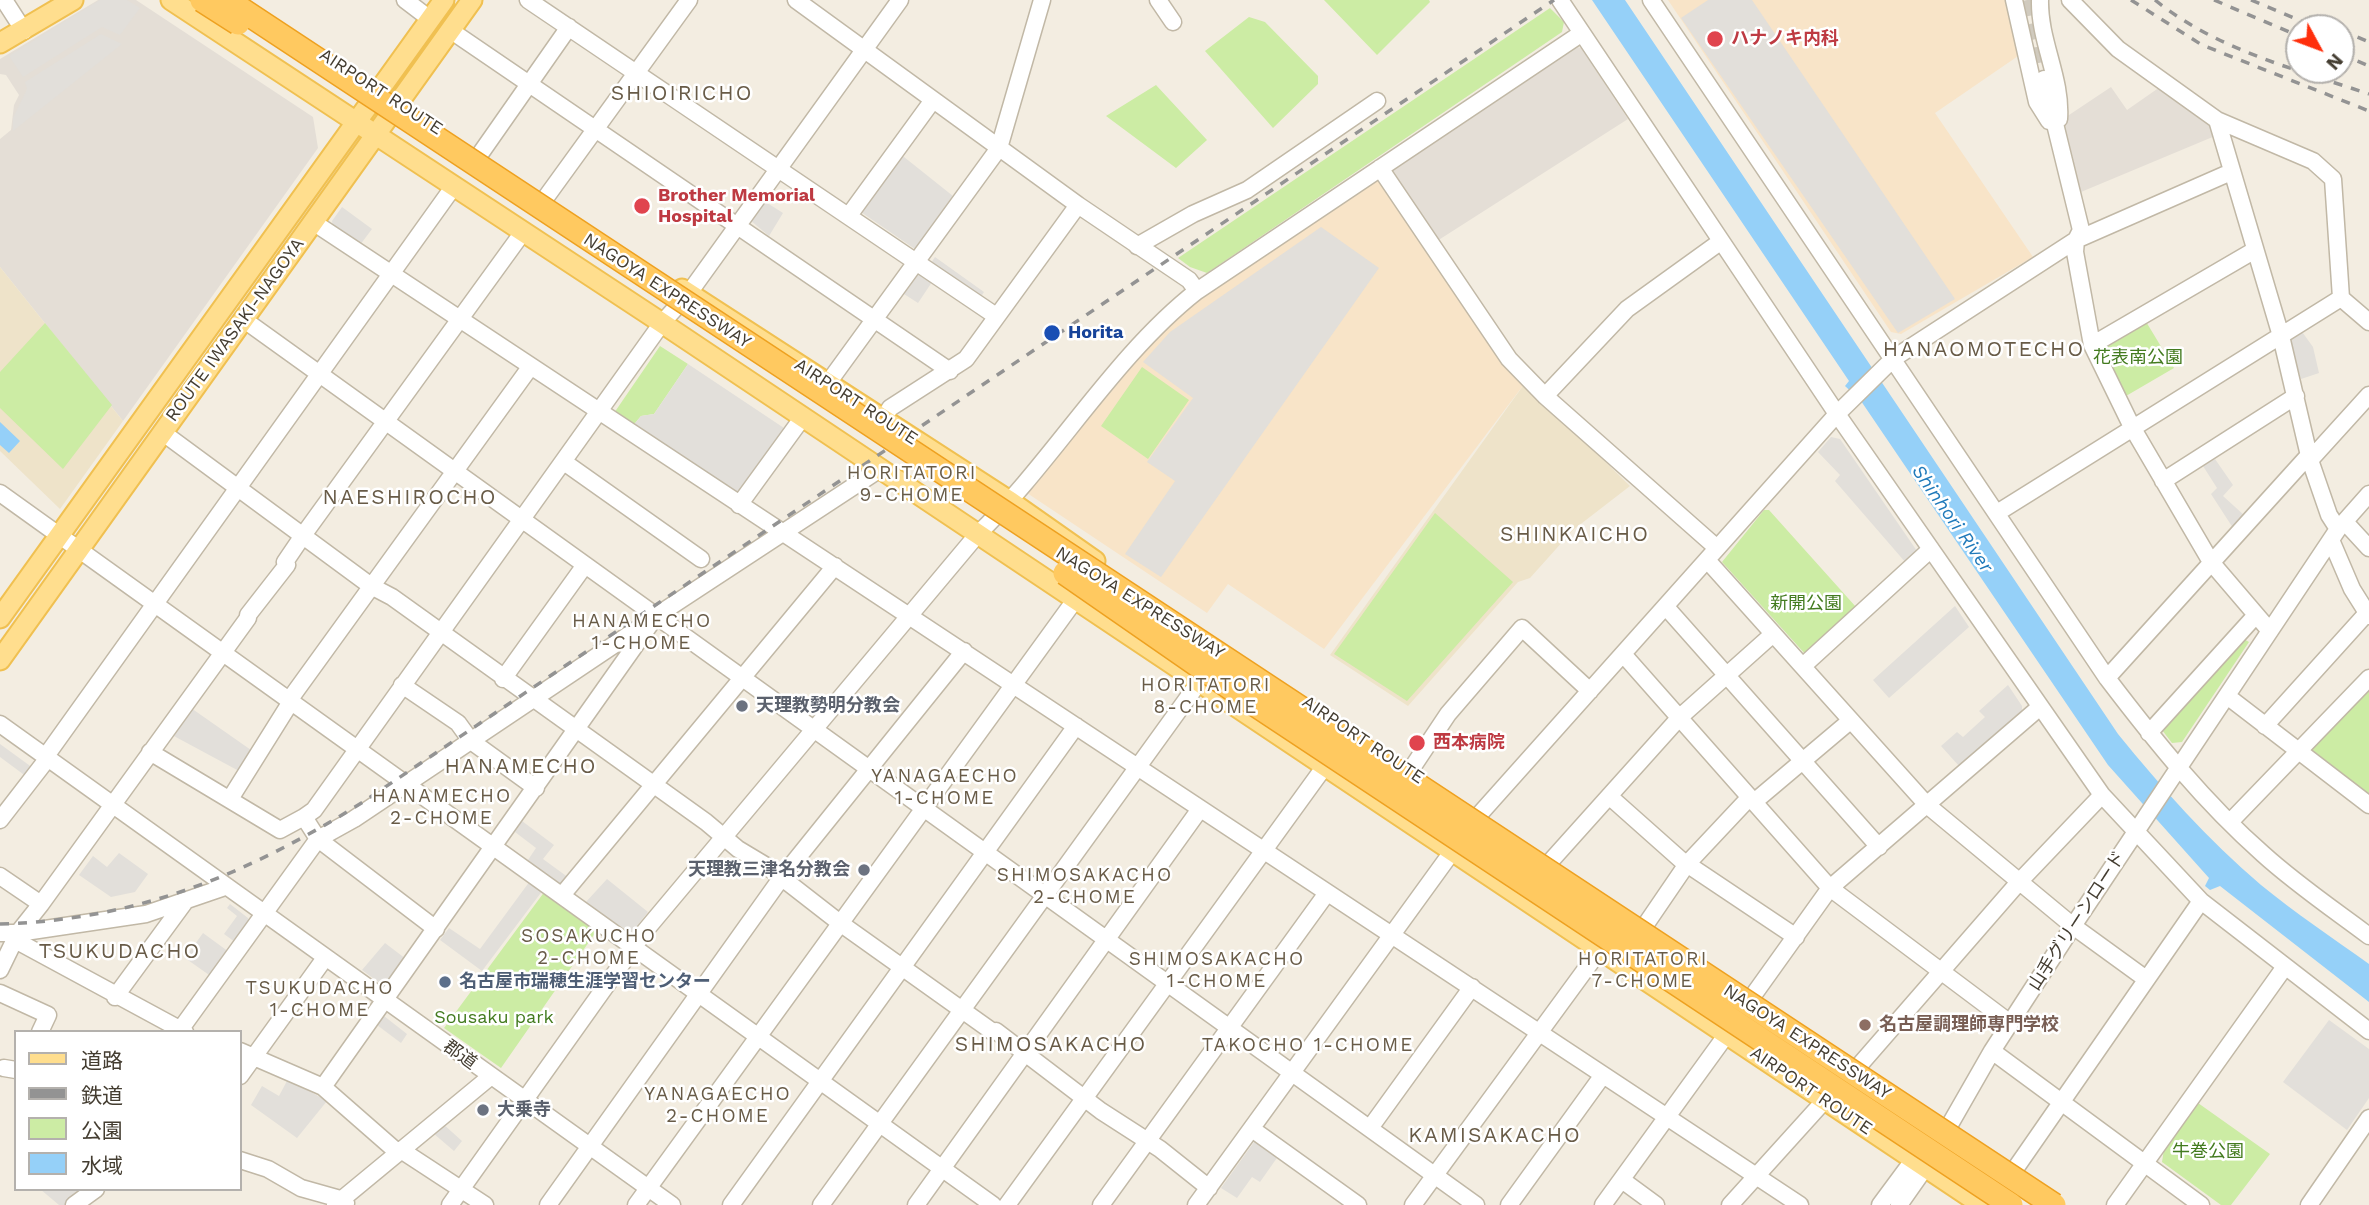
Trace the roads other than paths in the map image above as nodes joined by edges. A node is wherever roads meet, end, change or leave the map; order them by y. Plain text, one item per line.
1 (4, 0) edge
2 (73, 0) edge
3 (172, 0) edge
4 (202, 0) edge
5 (227, 0) edge
6 (240, 0) edge
7 (405, 0) edge
8 (444, 0) edge
9 (472, 0) edge
10 (528, 0) edge
11 (689, 0) edge
12 (796, 0) edge
13 (900, 0) edge
14 (1042, 0) edge
15 (1158, 0) edge
16 (1560, 0) edge
17 (1651, 0) edge
18 (2014, 0) edge
19 (2040, 0) edge
20 (2070, 0) edge
21 (430, 19) junction
22 (1173, 22) dead end
23 (569, 27) junction
24 (450, 30) junction
25 (24, 31) junction
26 (1582, 33) junction
27 (0, 43) edge
28 (864, 50) junction
29 (637, 72) junction
30 (2044, 79) tunnel mouth
31 (529, 84) junction
32 (380, 90) junction
33 (933, 100) junction
34 (1377, 101) dead end
35 (398, 103) junction
36 (2217, 120) junction
37 (356, 123) junction
38 (596, 131) junction
39 (375, 135) junction
40 (2058, 135) junction
41 (999, 148) junction
42 (478, 157) junction
43 (778, 168) junction
44 (1380, 168) junction
45 (2231, 172) junction
46 (454, 186) junction
47 (544, 200) junction
48 (1078, 205) junction
49 (850, 214) junction
50 (313, 222) junction
51 (737, 226) junction
52 (523, 232) junction
53 (2076, 240) junction
54 (1720, 242) junction
55 (1137, 246) junction
56 (2255, 250) junction
57 (918, 261) junction
58 (392, 274) junction
59 (1197, 291) junction
60 (689, 293) junction
61 (2341, 298) junction
62 (996, 316) junction
63 (875, 318) junction
64 (243, 319) junction
65 (463, 320) junction
66 (2369, 322) edge
67 (662, 323) junction
68 (2281, 336) junction
69 (2092, 345) junction
70 (1889, 363) junction
71 (531, 366) junction
72 (950, 371) junction
73 (320, 375) junction
74 (828, 383) junction
75 (2369, 395) edge
76 (1545, 396) junction
77 (2296, 396) junction
78 (600, 411) junction
79 (1838, 414) junction
80 (803, 417) junction
81 (883, 420) junction
82 (387, 424) junction
83 (2132, 427) junction
84 (162, 432) junction
85 (2310, 458) junction
86 (564, 462) junction
87 (880, 470) junction
88 (455, 471) junction
89 (2163, 481) junction
90 (238, 489) junction
91 (0, 493) edge
92 (2369, 494) edge
93 (1011, 502) junction
94 (739, 505) junction
95 (1997, 513) junction
96 (522, 520) junction
97 (2338, 530) junction
98 (782, 532) junction
99 (304, 534) junction
100 (977, 535) junction
101 (61, 536) junction
102 (79, 548) junction
103 (2369, 548) edge
104 (1931, 549) junction
105 (1712, 554) junction
106 (701, 559) dead end
107 (2211, 562) junction
108 (585, 565) junction
109 (835, 566) junction
110 (372, 586) junction
111 (1075, 600) junction
112 (156, 602) junction
113 (1666, 607) junction
114 (2256, 615) junction
115 (2368, 615) edge
116 (909, 616) junction
117 (656, 617) junction
118 (0, 618) edge
119 (2270, 631) junction
120 (440, 632) junction
121 (1773, 634) junction
122 (1225, 647) junction
123 (964, 651) junction
124 (224, 652) junction
125 (1623, 654) junction
126 (0, 660) edge
127 (1803, 666) junction
128 (1727, 674) junction
129 (744, 678) junction
130 (2108, 678) junction
131 (2369, 678) edge
132 (503, 679) junction
133 (1199, 683) junction
134 (1014, 684) junction
135 (402, 685) junction
136 (1590, 691) junction
137 (2227, 696) junction
138 (291, 700) junction
139 (533, 701) junction
140 (2040, 707) junction
141 (1680, 717) junction
142 (1850, 721) junction
143 (0, 724) edge
144 (1076, 726) junction
145 (2265, 726) junction
146 (814, 729) junction
147 (576, 732) junction
148 (2149, 733) junction
149 (471, 741) junction
150 (358, 748) junction
151 (2299, 751) junction
152 (150, 752) junction
153 (47, 757) junction
154 (1803, 761) junction
155 (1325, 766) junction
156 (1138, 767) junction
157 (869, 769) junction
158 (1410, 771) junction
159 (1378, 774) dead end
160 (2175, 774) junction
161 (407, 784) junction
162 (654, 785) junction
163 (536, 788) junction
164 (2102, 795) junction
165 (1609, 796) junction
166 (230, 799) junction
167 (1751, 800) junction
168 (1927, 805) junction
169 (2369, 805) edge
170 (112, 806) junction
171 (922, 809) junction
172 (1200, 809) junction
173 (1478, 816) junction
174 (128, 817) junction
175 (304, 817) junction
176 (0, 820) edge
177 (2230, 821) junction
178 (2138, 828) junction
179 (724, 838) junction
180 (318, 839) junction
181 (495, 845) junction
182 (1879, 847) junction
183 (1262, 850) junction
184 (1451, 852) junction
185 (984, 853) junction
186 (1549, 863) junction
187 (1687, 864) junction
188 (0, 876) edge
189 (782, 877) junction
190 (2020, 882) junction
191 (225, 887) junction
192 (1830, 888) junction
193 (1327, 893) junction
194 (563, 894) junction
195 (1044, 895) junction
196 (2201, 901) junction
197 (184, 903) junction
198 (41, 904) junction
199 (260, 911) junction
200 (840, 923) junction
201 (2073, 926) junction
202 (1644, 927) junction
203 (436, 929) junction
204 (11, 935) edge
205 (1391, 935) junction
206 (2369, 936) edge
207 (1796, 937) junction
208 (1106, 940) junction
209 (635, 946) junction
210 (1599, 951) junction
211 (325, 958) junction
212 (903, 967) junction
213 (2284, 968) junction
214 (0, 970) edge
215 (1941, 972) junction
216 (2146, 979) junction
217 (1169, 984) junction
218 (1472, 987) junction
219 (0, 993) edge
220 (699, 993) junction
221 (115, 997) junction
222 (1752, 997) junction
223 (385, 1000) junction
224 (961, 1010) junction
225 (2010, 1023) junction
226 (1229, 1028) junction
227 (41, 1030) edge
228 (181, 1030) edge
229 (184, 1030) edge
230 (2369, 1031) edge
231 (1539, 1032) junction
232 (1727, 1034) junction
233 (759, 1035) junction
234 (1759, 1039) junction
235 (1992, 1051) junction
236 (1026, 1052) junction
237 (247, 1053) edge
238 (1857, 1068) junction
239 (1293, 1073) junction
240 (1603, 1075) junction
241 (490, 1077) junction
242 (821, 1080) junction
243 (323, 1087) junction
244 (1084, 1098) junction
245 (1825, 1100) junction
246 (526, 1102) junction
247 (2059, 1103) junction
248 (1667, 1117) junction
249 (2369, 1118) edge
250 (880, 1122) junction
251 (1946, 1127) junction
252 (1370, 1128) junction
253 (1252, 1129) junction
254 (1148, 1140) junction
255 (2362, 1140) edge
256 (589, 1147) junction
257 (401, 1150) junction
258 (242, 1161) edge
259 (1919, 1163) junction
260 (2143, 1164) junction
261 (943, 1168) junction
262 (2013, 1172) junction
263 (1435, 1175) junction
264 (1755, 1177) junction
265 (1622, 1180) junction
266 (462, 1188) junction
267 (648, 1188) junction
268 (1209, 1188) junction
269 (93, 1191) edge
270 (341, 1203) edge
271 (74, 1205) edge
272 (450, 1205) edge
273 (485, 1205) edge
274 (548, 1205) edge
275 (636, 1205) edge
276 (672, 1205) edge
277 (731, 1205) edge
278 (821, 1205) edge
279 (916, 1205) edge
280 (993, 1205) edge
281 (1007, 1205) edge
282 (1101, 1205) edge
283 (1196, 1205) edge
284 (1358, 1205) edge
285 (1413, 1205) edge
286 (1476, 1205) edge
287 (1509, 1205) edge
288 (1603, 1205) edge
289 (1656, 1205) edge
290 (1730, 1205) edge
291 (1800, 1205) edge
292 (1880, 1205) edge
293 (1899, 1205) edge
294 (1982, 1205) edge
295 (2011, 1205) edge
296 (2054, 1205) edge
297 (2064, 1205) edge
298 (2115, 1205) edge
299 (2201, 1205) edge
300 (2309, 1205) edge

1 - 25 street
2 - 25 main road
3 - 37 main road, AIRPORT ROUTE
4 - 234 highway, NAGOYA EXPRESSWAY, bridge
5 - 296 highway, NAGOYA EXPRESSWAY, bridge
6 - 32 main road, AIRPORT ROUTE
7 - 21 street
8 - 21 main road, ROUTE IWASAKI-NAGOYA
9 - 24 main road, ROUTE IWASAKI-NAGOYA
10 - 23 street
11 - 29 street
12 - 28 street
13 - 28 street
14 - 41 street
15 - 22 street
16 - 26 street
17 - 70 street
18 - 40 street
19 - 40 street
20 - 36 street
21 - 32 main road, ROUTE IWASAKI-NAGOYA
23 - 29 street
23 - 31 street
24 - 31 street
24 - 35 main road, ROUTE IWASAKI-NAGOYA
25 - 27 main road
26 - 44 street
26 - 54 street
28 - 33 street
28 - 43 street
29 - 38 street
29 - 43 street
30 - 40 street
31 - 38 street
31 - 42 street
32 - 35 main road, AIRPORT ROUTE
32 - 37 main road, ROUTE IWASAKI-NAGOYA
33 - 41 street
33 - 49 street
34 - 55 street
35 - 39 main road, ROUTE IWASAKI-NAGOYA
35 - 42 main road, AIRPORT ROUTE
36 - 45 street
36 - 61 street
37 - 39 main road, AIRPORT ROUTE
37 - 101 main road, ROUTE IWASAKI-NAGOYA
38 - 47 street
38 - 51 street
39 - 46 main road, AIRPORT ROUTE
39 - 50 main road, ROUTE IWASAKI-NAGOYA
40 - 53 street
41 - 48 street
41 - 57 street
42 - 47 main road, AIRPORT ROUTE
43 - 49 street
43 - 51 street
44 - 59 street
44 - 76 street
45 - 53 street
45 - 56 street
46 - 52 main road, AIRPORT ROUTE
46 - 58 street
47 - 60 main road, AIRPORT ROUTE
48 - 55 street
48 - 62 street
49 - 57 street
50 - 58 street
50 - 64 main road, ROUTE IWASAKI-NAGOYA
51 - 60 street
51 - 63 street
52 - 65 street
52 - 67 main road, AIRPORT ROUTE
53 - 69 street
53 - 70 street
54 - 76 street
54 - 79 street
55 - 59 street
56 - 68 street
56 - 69 street
57 - 62 street
57 - 63 street
58 - 65 street
58 - 73 street
59 - 93 street
60 - 67 street
60 - 74 main road, AIRPORT ROUTE
61 - 66 street
61 - 68 street
62 - 72 street
63 - 72 street
63 - 74 street
64 - 73 street
64 - 84 main road, ROUTE IWASAKI-NAGOYA
65 - 71 street
65 - 82 street
67 - 78 street
67 - 80 main road, AIRPORT ROUTE
68 - 77 street
68 - 83 street
69 - 83 street
70 - 79 street
70 - 95 street
71 - 78 street
71 - 88 street
72 - 81 street
73 - 82 street
73 - 90 street
74 - 81 main road, AIRPORT ROUTE
75 - 85 street
76 - 105 street
77 - 85 street
77 - 89 street
78 - 86 street
78 - 94 street
79 - 104 street
79 - 105 street
80 - 87 main road, AIRPORT ROUTE
80 - 94 street
81 - 93 main road, AIRPORT ROUTE
82 - 88 street
82 - 99 street
83 - 89 street
83 - 95 street
84 - 90 street
84 - 102 main road, ROUTE IWASAKI-NAGOYA
85 - 97 street
85 - 107 street
86 - 96 street
86 - 106 street
87 - 98 street
87 - 100 main road, AIRPORT ROUTE
88 - 96 street
88 - 110 street
89 - 107 street
90 - 99 street
90 - 112 street
91 - 101 street
92 - 97 street, 山手グリーンロード
93 - 100 street
93 - 122 main road, AIRPORT ROUTE
94 - 98 street
95 - 130 street
96 - 108 street
96 - 120 street
97 - 103 street
97 - 115 street
97 - 119 street, 山手グリーンロード
98 - 109 street
98 - 117 street
99 - 110 street
99 - 124 street
100 - 111 main road, AIRPORT ROUTE
100 - 116 street
101 - 102 street
101 - 118 main road, ROUTE IWASAKI-NAGOYA
102 - 112 street
102 - 126 main road, ROUTE IWASAKI-NAGOYA
104 - 127 street
104 - 140 street
105 - 113 street
105 - 121 street
107 - 114 street
107 - 130 street
108 - 117 street
108 - 132 street
109 - 116 street
109 - 129 street
110 - 120 street
110 - 138 street
111 - 133 main road, AIRPORT ROUTE
111 - 134 street
112 - 124 street
112 - 153 street
113 - 125 street
113 - 128 street
114 - 119 street
114 - 148 street
115 - 145 street
116 - 123 street
116 - 146 street
117 - 129 street
117 - 139 street
117 - 147 street
119 - 137 street, 山手グリーンロード
120 - 132 street
120 - 135 street
121 - 127 street
121 - 128 street
122 - 133 street
122 - 158 main road, AIRPORT ROUTE
123 - 134 street
123 - 157 street
124 - 138 street
124 - 152 street
125 - 136 street
125 - 141 street
127 - 142 street
128 - 141 street
128 - 154 street
129 - 146 street
129 - 162 street
130 - 148 street
131 - 151 street
132 - 139 street
133 - 155 main road, AIRPORT ROUTE
133 - 156 street
134 - 144 street
134 - 171 street
135 - 149 street
135 - 150 street
136 - 158 street
136 - 173 street
137 - 145 street
137 - 160 street, 山手グリーンロード
138 - 150 street
138 - 166 street
139 - 147 street
139 - 149 street
140 - 164 street
140 - 168 street
141 - 165 street
141 - 167 street
142 - 154 street
142 - 168 street
143 - 153 street
144 - 156 street
144 - 185 street
145 - 151 street
146 - 157 street
146 - 179 street
147 - 162 street
147 - 163 street
148 - 160 street
149 - 161 street
149 - 163 street
150 - 161 street
150 - 175 street
151 - 169 street
151 - 177 street
152 - 166 street
152 - 170 street
153 - 170 street
153 - 176 street
154 - 167 street
154 - 182 street
155 - 183 street
155 - 184 main road, AIRPORT ROUTE
156 - 172 street
156 - 195 street
157 - 171 street
157 - 189 street
158 - 173 main road, AIRPORT ROUTE
159 - 234 highway, bridge
160 - 177 street
160 - 178 street, 山手グリーンロード
161 - 180 street
161 - 181 street
162 - 179 street
162 - 194 street
163 - 181 street
164 - 178 street
164 - 190 street
165 - 186 street
165 - 187 street
166 - 175 street
167 - 187 street
167 - 192 street
168 - 182 street
168 - 190 street
170 - 174 street
170 - 198 street
171 - 185 street
171 - 200 street
172 - 183 street
172 - 208 street
173 - 184 street
173 - 186 main road, AIRPORT ROUTE
174 - 191 street
174 - 199 street
175 - 180 street
177 - 206 street
178 - 196 street
178 - 201 street, 山手グリーンロード
179 - 189 street
179 - 209 street
180 - 199 street
180 - 203 street
181 - 194 street
181 - 203 street
182 - 192 street
183 - 193 street
183 - 217 street
184 - 205 street
184 - 210 main road, AIRPORT ROUTE
185 - 195 street
185 - 212 street
186 - 202 main road, AIRPORT ROUTE
187 - 202 street
187 - 207 street
188 - 198 street
189 - 200 street
189 - 220 street
190 - 201 street
190 - 215 street
191 - 197 street
191 - 199 street
192 - 207 street
192 - 215 street
193 - 205 street
193 - 226 street
194 - 209 street
195 - 208 street
195 - 224 street
196 - 213 street
196 - 216 street
197 - 204 street
197 - 221 street
198 - 204 street
199 - 211 street, 郡道
199 - 229 street
200 - 212 street
200 - 233 street
201 - 216 street
201 - 225 street, 山手グリーンロード
202 - 222 main road, AIRPORT ROUTE
203 - 223 street
204 - 214 street
204 - 221 street
205 - 218 street
205 - 239 street
207 - 222 street
208 - 217 street
208 - 236 street
209 - 220 street
209 - 246 street
210 - 231 street
210 - 232 main road, AIRPORT ROUTE
211 - 223 street, 郡道
211 - 237 street
212 - 224 street
212 - 242 street
213 - 230 street
213 - 260 street
215 - 225 street
215 - 238 street
216 - 247 street
217 - 226 street
217 - 244 street
218 - 231 street
218 - 252 street
219 - 227 street
220 - 233 street
220 - 256 street
221 - 228 street
222 - 238 main road, AIRPORT ROUTE
223 - 241 street, 郡道
223 - 243 street
224 - 236 street
224 - 250 street
225 - 235 street, 山手グリーンロード
226 - 239 street
226 - 254 street
231 - 240 street
231 - 263 street
232 - 245 main road, AIRPORT ROUTE
232 - 248 street
233 - 242 street
233 - 267 street
234 - 295 highway, NAGOYA EXPRESSWAY, bridge
235 - 247 street
235 - 251 street, 山手グリーンロード
236 - 244 street
236 - 261 street
237 - 243 street
238 - 251 main road, AIRPORT ROUTE
239 - 252 street
239 - 253 street
240 - 248 street
240 - 287 street
241 - 246 street, 郡道
241 - 257 street
242 - 250 street
242 - 277 street
243 - 257 street
244 - 254 street
244 - 281 street
245 - 259 main road, AIRPORT ROUTE
245 - 264 street
246 - 256 street, 郡道
246 - 266 street
247 - 260 street
247 - 262 street
248 - 264 street
248 - 265 street
249 - 255 street
250 - 261 street
250 - 278 street
251 - 259 street, 山手グリーンロード
251 - 262 main road, AIRPORT ROUTE
252 - 263 street
253 - 268 street
253 - 284 street
254 - 268 street
254 - 282 street
255 - 300 street
256 - 267 street, 郡道
256 - 274 street
257 - 266 street
257 - 270 street
258 - 270 street
259 - 292 street, 山手グリーンロード
259 - 293 street, 山手グリーンロード
259 - 294 main road, AIRPORT ROUTE
260 - 298 street
260 - 299 street
261 - 279 street
261 - 280 street
262 - 297 main road, AIRPORT ROUTE
263 - 285 street
263 - 286 street
264 - 290 street
264 - 291 street
265 - 288 street
265 - 289 street
266 - 272 street
266 - 273 street
267 - 275 street
267 - 276 street, 郡道
268 - 283 street
269 - 271 street

